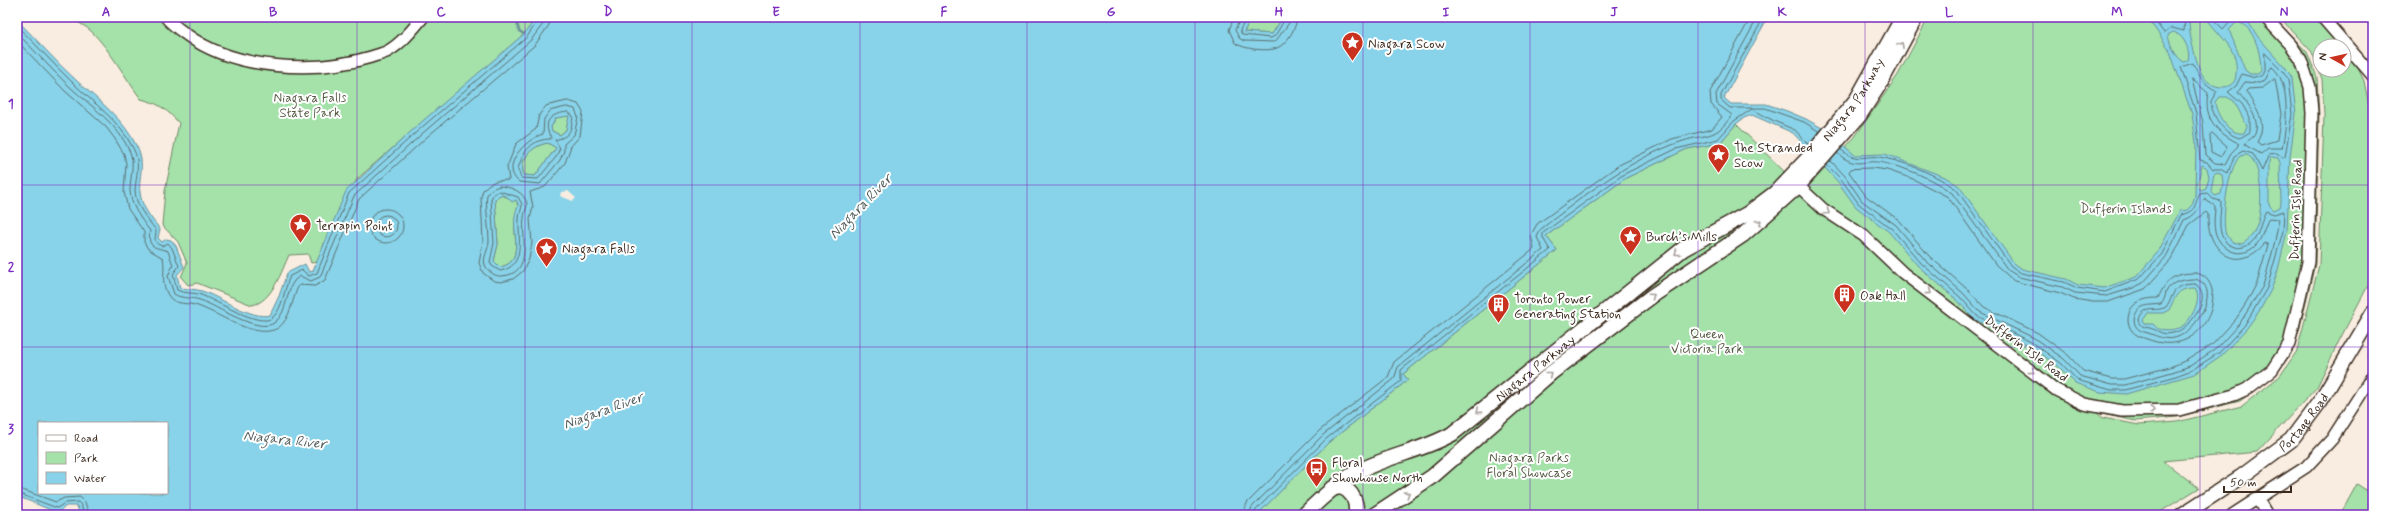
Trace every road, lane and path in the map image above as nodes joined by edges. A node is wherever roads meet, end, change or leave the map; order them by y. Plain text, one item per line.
1 (166, 17) edge
2 (423, 17) edge
3 (1904, 17) edge
4 (1916, 17) edge
5 (2265, 17) edge
6 (2322, 17) edge
7 (2373, 76) edge
8 (1838, 133) junction
9 (1794, 182) junction
10 (2373, 312) edge
11 (2373, 375) edge
12 (1331, 489) junction
13 (2257, 498) junction
14 (2203, 502) junction
15 (2234, 514) edge
16 (1304, 515) edge
17 (1356, 515) edge
18 (1374, 515) edge
19 (2182, 515) edge
20 (2187, 515) edge
21 (2267, 515) edge

1 - 2 street
3 - 8 main road, Niagara Parkway
8 -> 4 main road, Niagara Parkway
9 -> 5 street, Dufferin Isle Road
6 - 7 street
8 - 9 main road, Niagara Parkway
9 -> 12 main road, Niagara Parkway
18 -> 9 main road, Niagara Parkway
10 - 14 main road, Portage Road
11 - 13 street
12 - 16 main road, Niagara Parkway
12 - 17 main road
13 - 15 street
13 - 21 street
14 - 19 main road, Portage Road
14 - 20 main road, Portage Road

